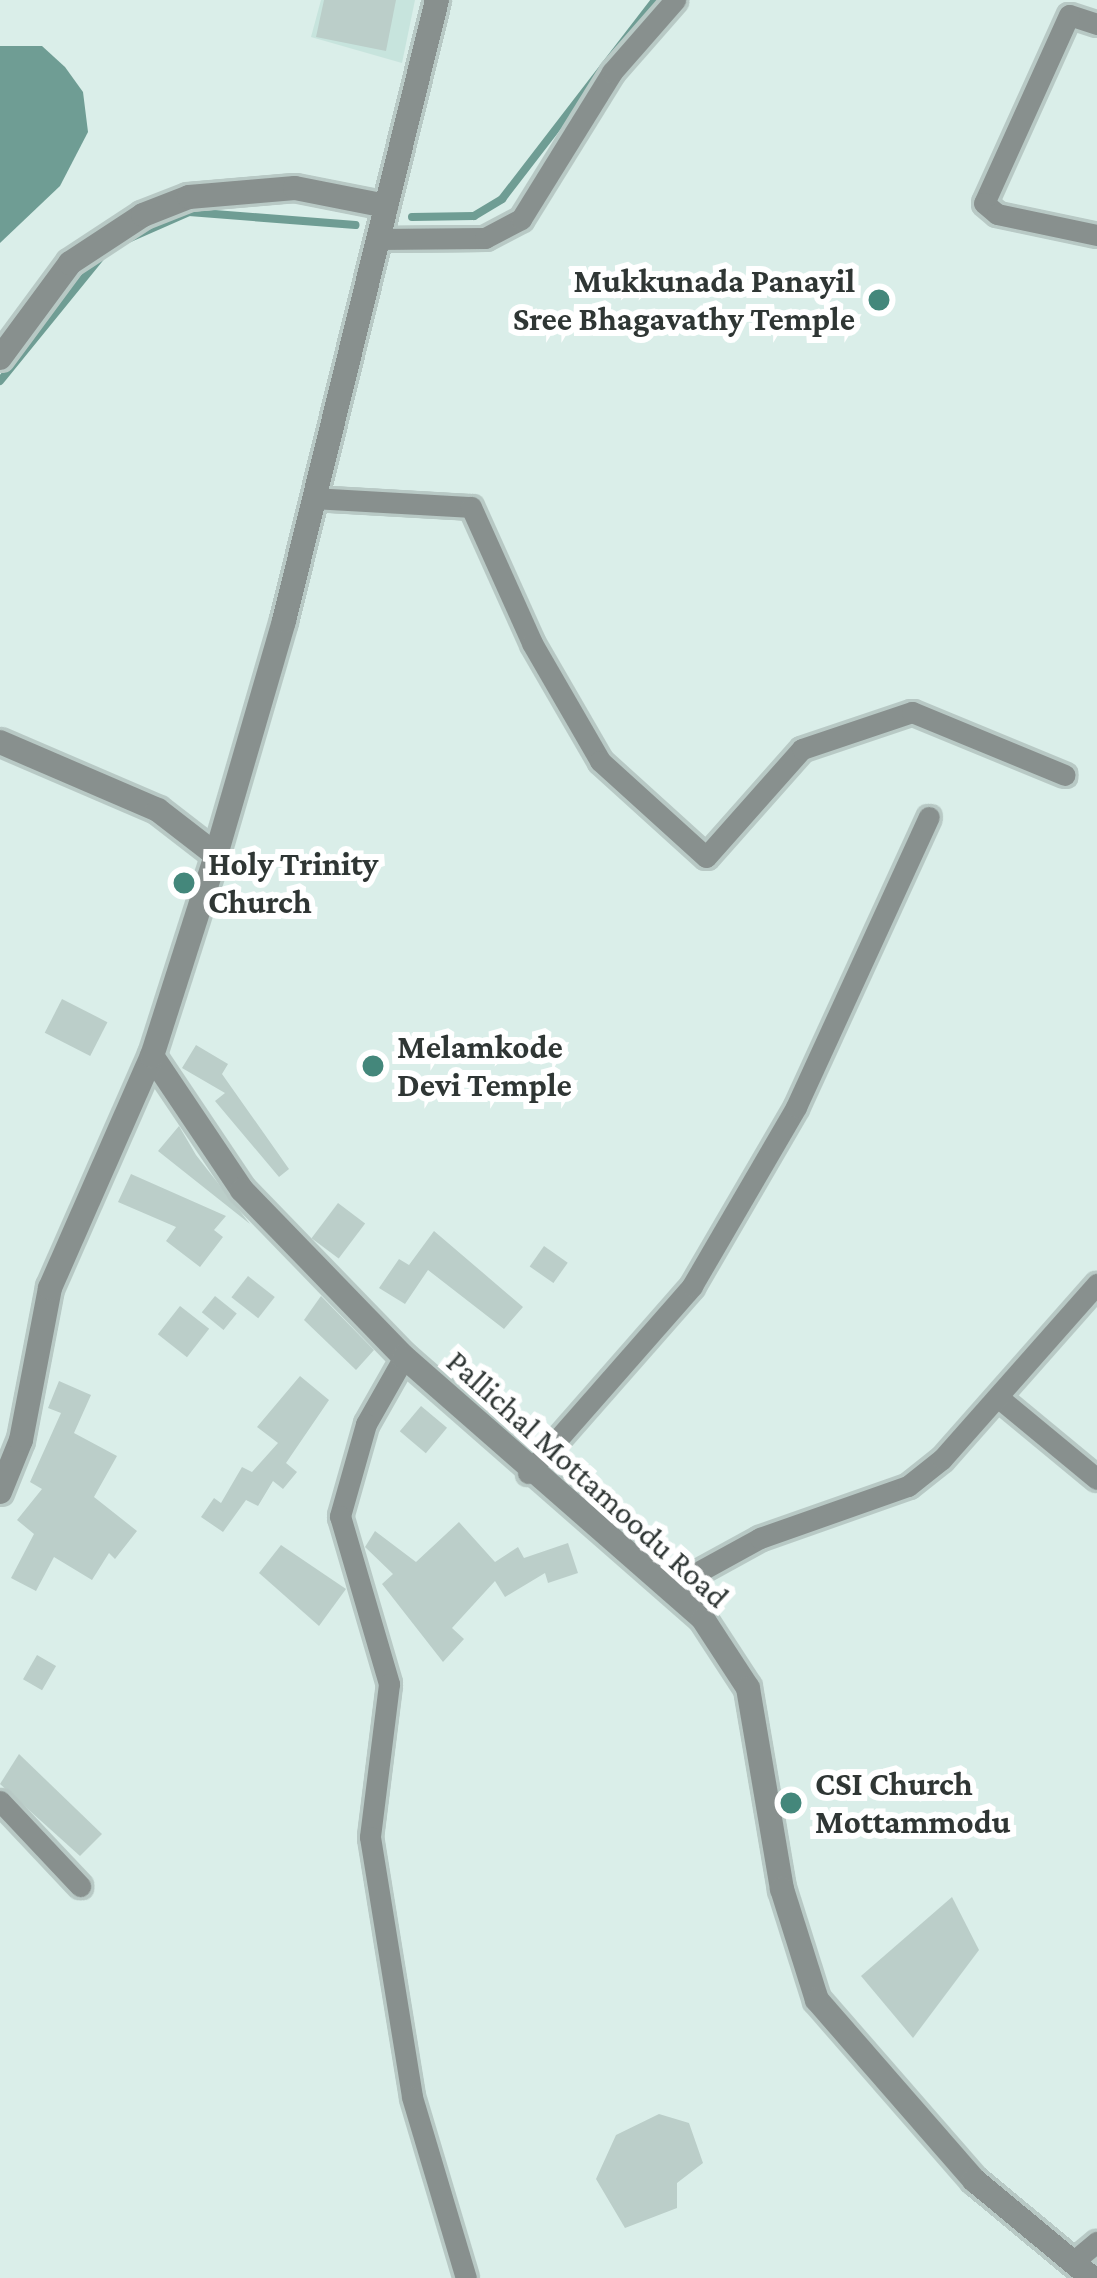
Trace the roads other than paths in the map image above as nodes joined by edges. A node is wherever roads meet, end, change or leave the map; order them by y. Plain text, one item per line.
1 (437, 0) edge
2 (675, 0) edge
3 (1097, 24) edge
4 (386, 206) junction
5 (1097, 235) edge
6 (378, 239) junction
7 (0, 358) edge
8 (314, 498) junction
9 (0, 742) edge
10 (1065, 775) dead end
11 (929, 817) dead end
12 (216, 855) junction
13 (152, 1056) junction
14 (1097, 1284) edge
15 (404, 1358) junction
16 (999, 1398) junction
17 (528, 1473) junction
18 (1097, 1479) edge
19 (0, 1492) edge
20 (669, 1588) junction
21 (0, 1801) edge
22 (80, 1886) dead end
23 (1097, 2242) edge
24 (1083, 2270) edge
25 (466, 2278) edge

1 - 4 street
2 - 6 street
3 - 5 street
4 - 6 street
4 - 7 street
6 - 8 street
8 - 10 street
8 - 12 street
9 - 12 street
11 - 17 street
12 - 13 street
13 - 15 street, Pallichal Mottamoodu Road
13 - 19 street
14 - 16 street
15 - 17 street, Pallichal Mottamoodu Road
15 - 25 street
16 - 18 street
16 - 20 street
17 - 20 street, Pallichal Mottamoodu Road
20 - 24 street, Pallichal Mottamoodu Road
21 - 22 street
23 - 24 street

